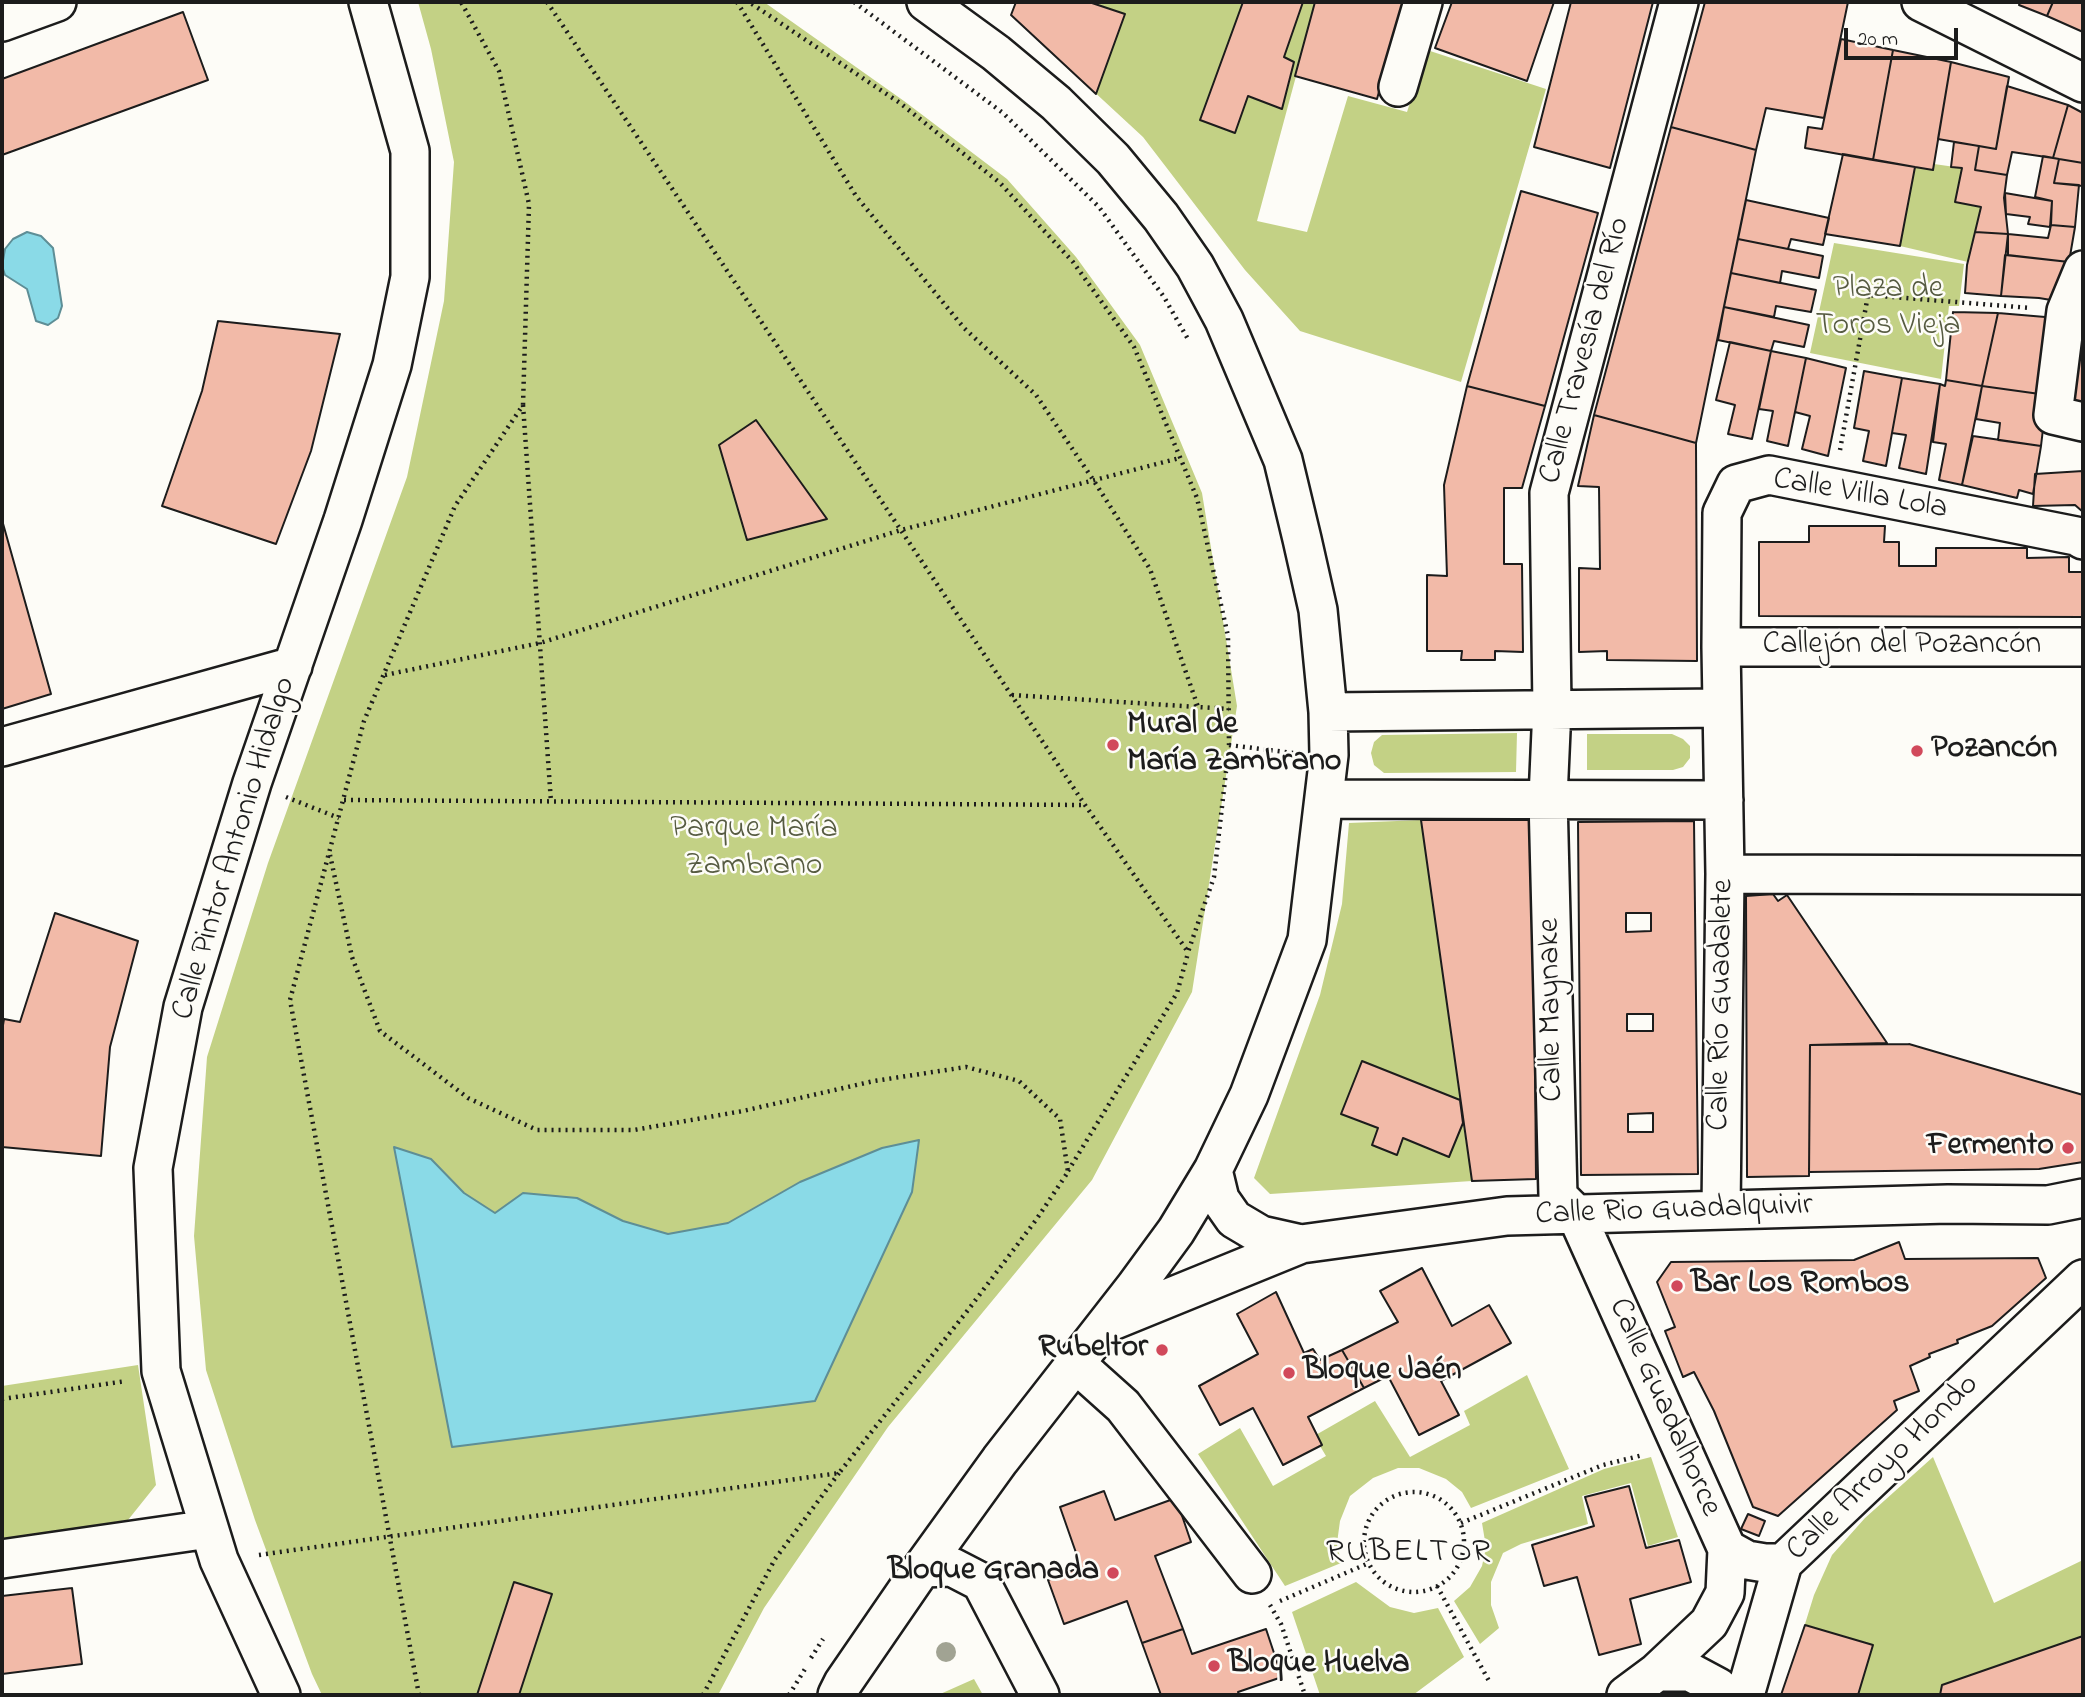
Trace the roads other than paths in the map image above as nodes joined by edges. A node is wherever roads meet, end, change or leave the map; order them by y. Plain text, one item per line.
1 (57, 2) edge
2 (368, 2) edge
3 (926, 2) edge
4 (1423, 2) edge
5 (1679, 2) edge
6 (1920, 2) edge
7 (2, 22) edge
8 (2083, 83) edge
9 (1398, 87) dead end
10 (2083, 270) edge
11 (2083, 422) edge
12 (2083, 540) edge
13 (1721, 647) junction
14 (2083, 647) edge
15 (293, 666) junction
16 (1552, 708) junction
17 (1722, 708) junction
18 (1328, 712) junction
19 (2, 747) edge
20 (1548, 798) junction
21 (1325, 799) junction
22 (1724, 800) junction
23 (1725, 874) junction
24 (2083, 875) edge
25 (1213, 1170) junction
26 (2066, 1202) edge
27 (1721, 1210) junction
28 (1576, 1214) junction
29 (2083, 1221) edge
30 (1301, 1244) junction
31 (2083, 1279) edge
32 (1108, 1322) junction
33 (1075, 1363) junction
34 (209, 1529) junction
35 (1727, 1549) junction
36 (2, 1559) edge
37 (1783, 1563) junction
38 (922, 1568) junction
39 (1252, 1574) road end
40 (1657, 1672) junction
41 (849, 1688) edge
42 (281, 1695) edge
43 (1040, 1695) edge
44 (1626, 1695) edge
45 (1725, 1695) edge
46 (1745, 1695) edge

1 - 7 street
2 - 15 street, Calle Pintor Antonio Hidalgo
3 - 18 street
4 - 9 street
5 - 16 street, Calle Travesía del Río
6 - 8 street
10 - 11 street
12 - 13 street, Calle Villa Lola
13 - 14 street, Callejón del Pozancón
13 - 17 street, Calle Villa Lola
15 - 19 street
15 - 34 street, Calle Pintor Antonio Hidalgo
16 - 17 street
16 - 18 street
16 - 20 street, Calle Travesía del Río
17 - 22 street, Calle Río Guadalete
18 - 21 street
20 - 21 street
20 - 22 street
20 - 28 street, Calle Maynake
21 - 25 street
22 - 23 street, Calle Río Guadalete
23 - 24 street
23 - 27 street, Calle Río Guadalete
25 - 30 street
25 - 32 street
26 - 27 street, Calle Rio Guadalquivir
26 - 29 street
27 - 28 street, Calle Rio Guadalquivir
28 - 30 street, Calle Rio Guadalquivir
28 - 35 street, Calle Guadalhorce
30 - 32 street
31 - 37 street, Calle Arroyo Hondo
32 - 33 street
33 - 38 street
33 - 39 street
34 - 36 street
34 - 42 street, Calle Pintor Antonio Hidalgo
35 - 37 street, Calle Guadalhorce
35 - 40 street
37 - 46 street, Calle Arroyo Hondo
38 - 41 street
38 - 43 street
40 - 44 street
40 - 45 street

